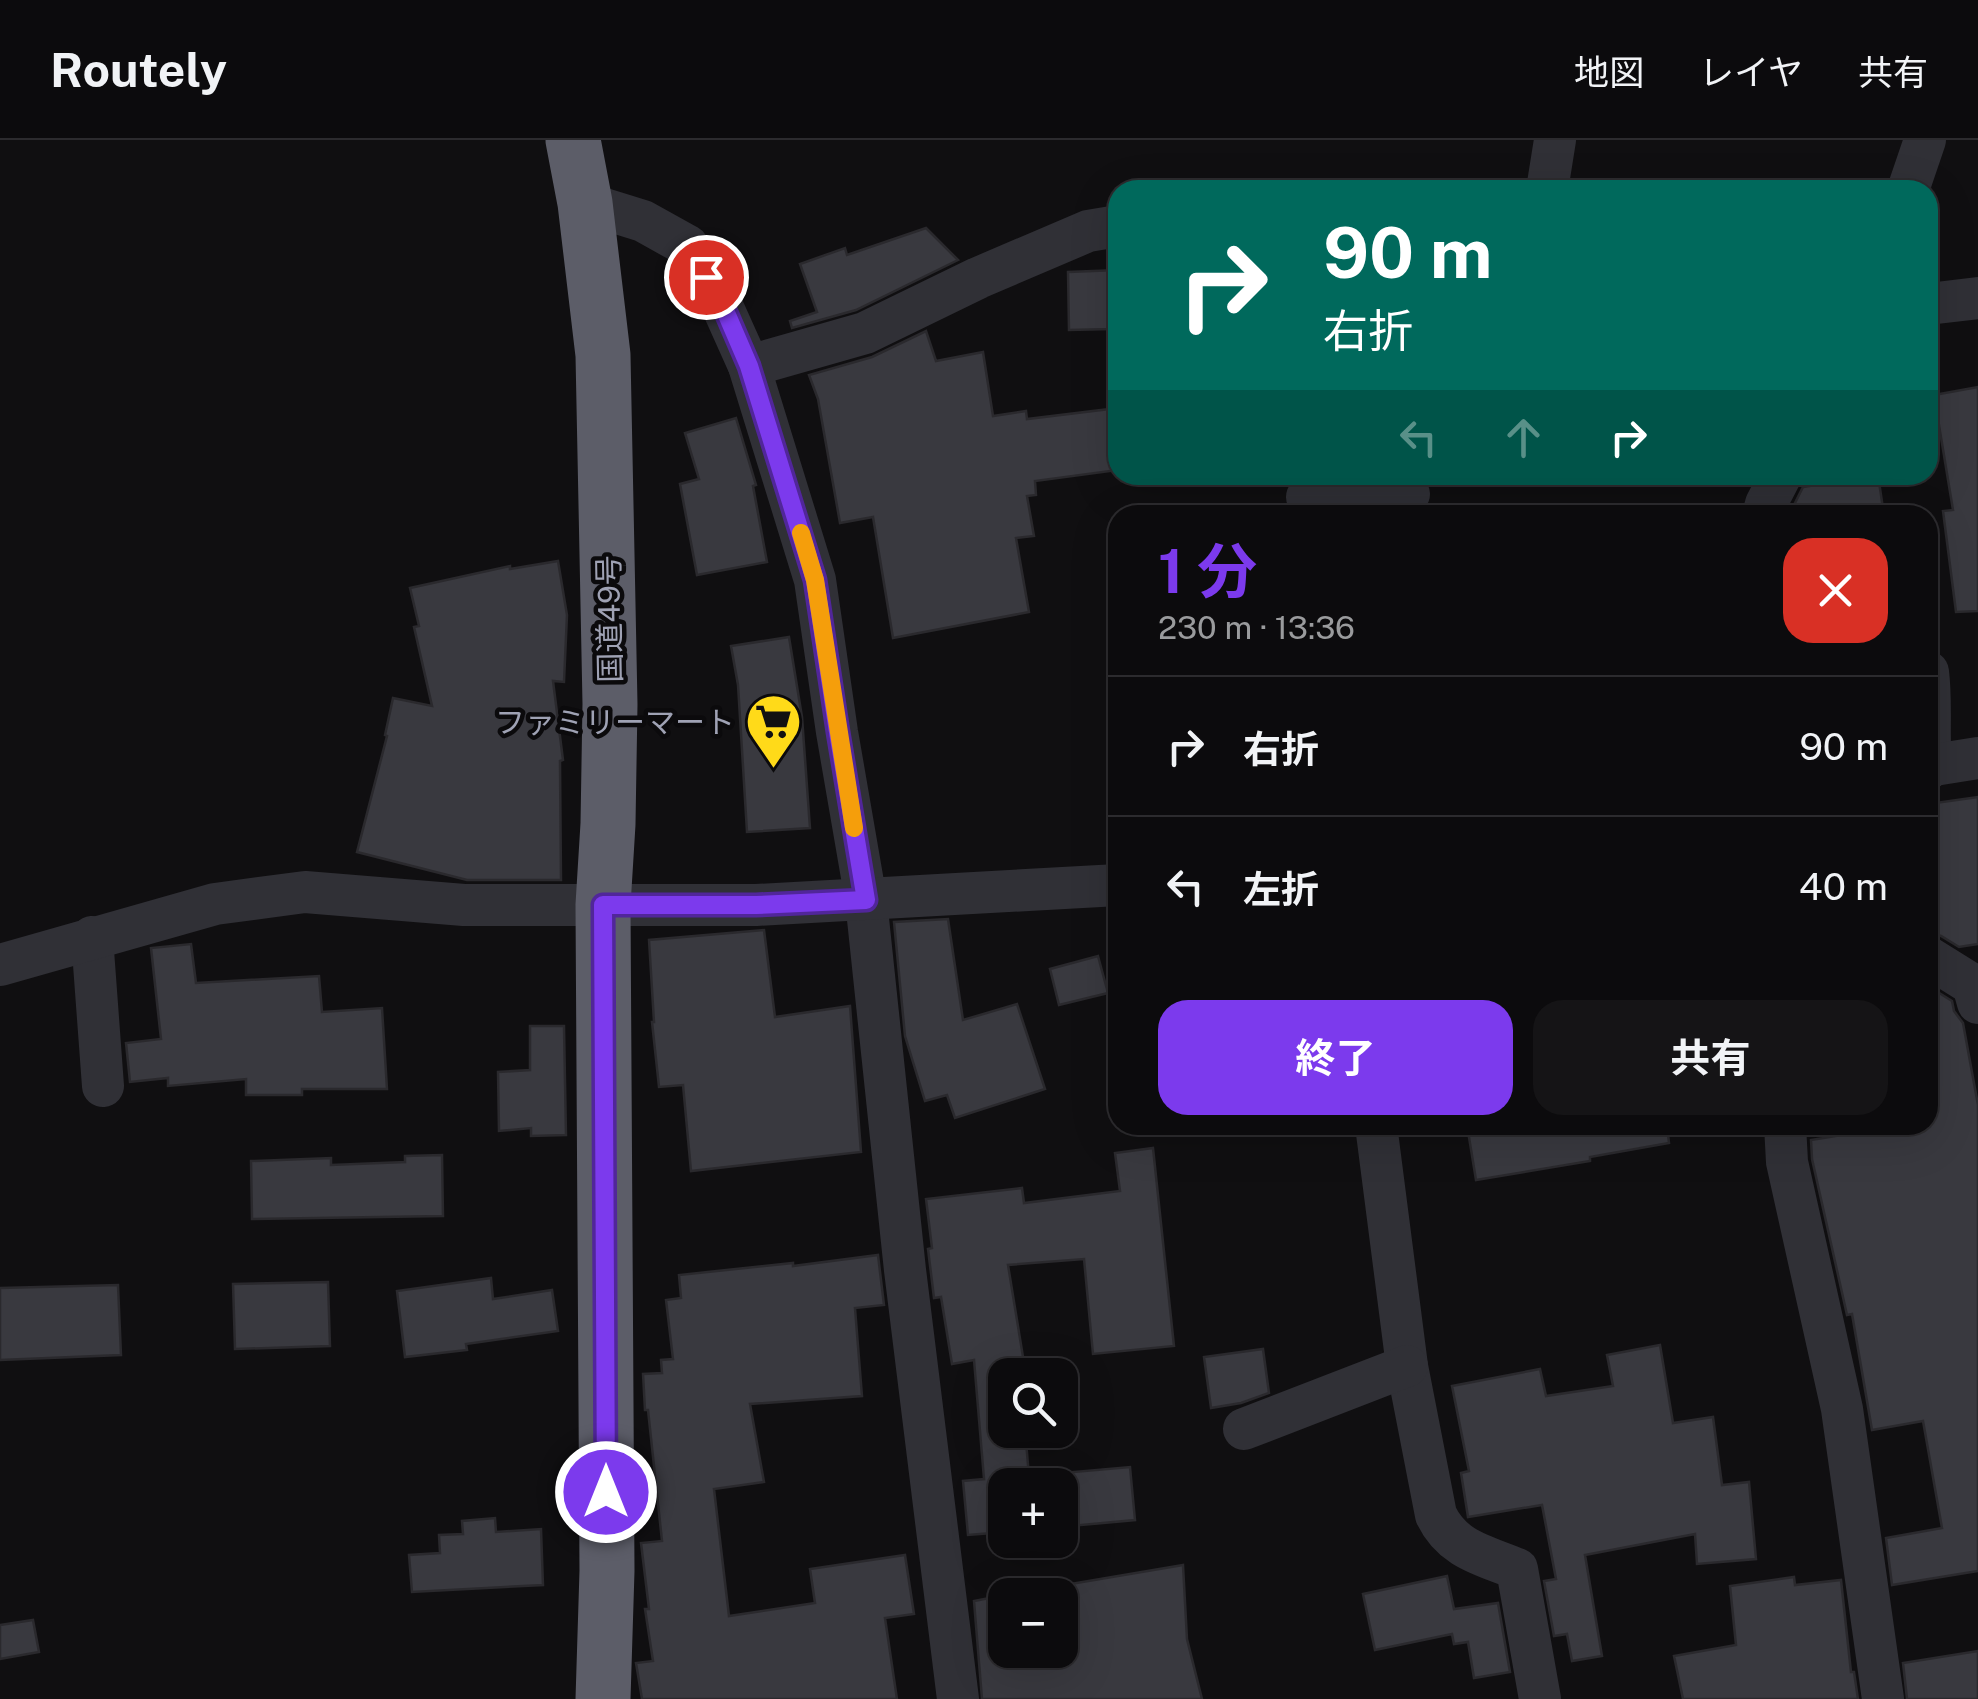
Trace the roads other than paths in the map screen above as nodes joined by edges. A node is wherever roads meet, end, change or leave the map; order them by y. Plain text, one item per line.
1 (573, 140) edge
2 (1555, 140) edge
3 (1925, 140) edge
4 (1548, 180) edge
5 (1911, 180) edge
6 (586, 203) junction
7 (1108, 228) edge
8 (1978, 298) edge
9 (1938, 303) edge
10 (749, 366) junction
11 (1409, 494) dead end
12 (1309, 496) edge
13 (1978, 758) edge
14 (1938, 766) edge
15 (1108, 885) edge
16 (866, 900) junction
17 (603, 905) junction
18 (92, 937) junction
19 (1938, 963) edge
20 (0, 965) edge
21 (1978, 1004) edge
22 (103, 1086) dead end
23 (1377, 1135) edge
24 (1785, 1135) edge
25 (1407, 1366) junction
26 (1244, 1429) dead end
27 (603, 1699) edge
28 (958, 1699) edge
29 (1540, 1699) edge
30 (1883, 1699) edge

1 - 6 highway, 国道49号
2 - 4 street
3 - 5 street
6 - 10 street
6 - 17 highway, 国道49号
7 - 10 street
8 - 9 street
10 - 16 street
11 - 12 street
13 - 14 street
15 - 16 street
16 - 17 street
16 - 28 street
17 - 18 street
17 - 27 highway, 国道49号
18 - 20 street
18 - 22 street
19 - 21 street
23 - 25 street
24 - 30 street
25 - 26 street
25 - 29 street

